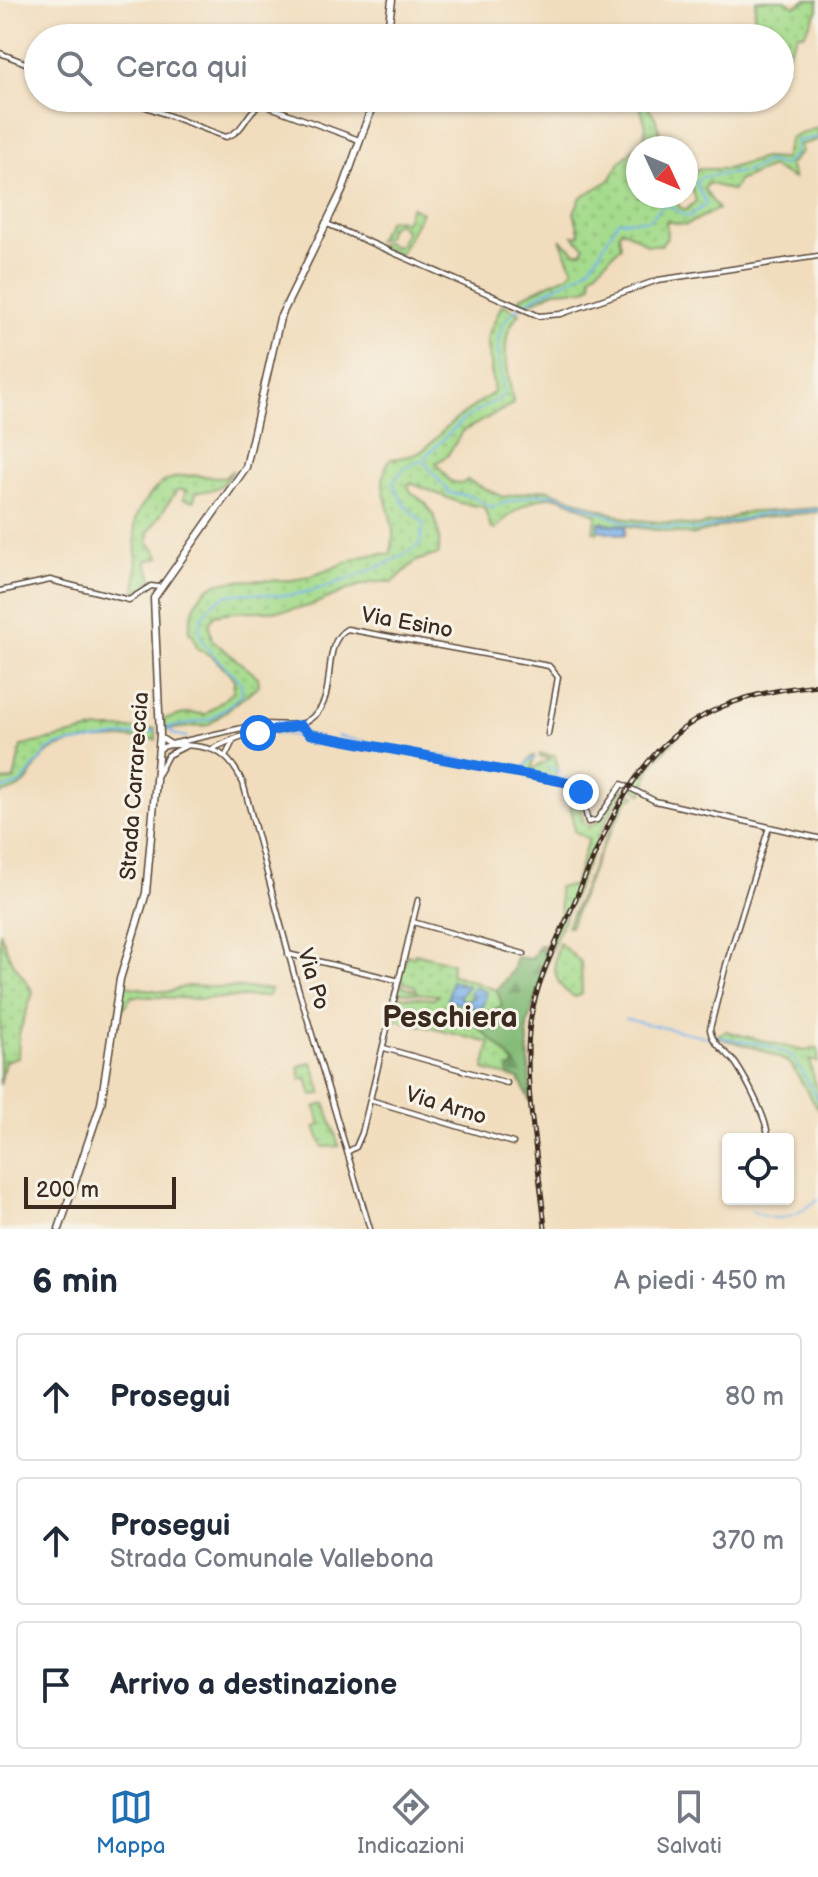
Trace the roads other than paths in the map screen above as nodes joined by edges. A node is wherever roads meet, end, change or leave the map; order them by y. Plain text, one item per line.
1 (392, 0) edge
2 (389, 24) edge
3 (0, 53) edge
4 (24, 62) edge
5 (159, 112) edge
6 (252, 112) edge
7 (283, 112) edge
8 (370, 112) edge
9 (361, 141) junction
10 (325, 223) junction
11 (818, 256) edge
12 (159, 587) junction
13 (0, 591) edge
14 (300, 725) junction
15 (548, 734) dead end
16 (214, 735) junction
17 (160, 736) junction
18 (235, 739) junction
19 (171, 744) junction
20 (187, 746) junction
21 (214, 748) junction
22 (159, 749) junction
23 (174, 752) junction
24 (226, 755) junction
25 (157, 778) junction
26 (769, 827) junction
27 (818, 838) edge
28 (418, 900) dead end
29 (413, 922) junction
30 (288, 954) junction
31 (524, 954) dead end
32 (396, 980) junction
33 (384, 1048) junction
34 (507, 1083) dead end
35 (370, 1100) junction
36 (766, 1133) edge
37 (513, 1143) dead end
38 (349, 1151) junction
39 (59, 1229) edge
40 (370, 1229) edge

1 - 2 main road
3 - 4 street
5 - 6 street
7 - 9 street
8 - 9 main road
9 - 10 main road
10 - 11 street
10 - 12 main road
12 - 13 street
12 - 17 main road, Strada Carrareccia
14 - 15 street, Via Esino
14 - 16 street
14 - 18 street
14 - 26 street
16 - 19 street
16 - 21 street
17 - 19 street
17 - 22 main road, Strada Carrareccia
18 - 21 street
18 - 24 street
19 - 20 street
19 - 22 street
20 - 21 street
20 - 23 street
21 - 24 street
22 - 23 street
22 - 25 main road, Strada Carrareccia
23 - 25 street
24 - 30 street, Via Po
25 - 39 main road, Strada Carrareccia
26 - 27 street
26 - 36 street
28 - 29 street, Via Arno
29 - 31 street
29 - 32 street, Via Arno
30 - 32 street
30 - 38 street, Via Po
32 - 33 street, Via Arno
33 - 34 street, Via Arno
33 - 35 street, Via Arno
35 - 37 street, Via Arno
35 - 38 street, Via Arno
38 - 40 street, Via Po

